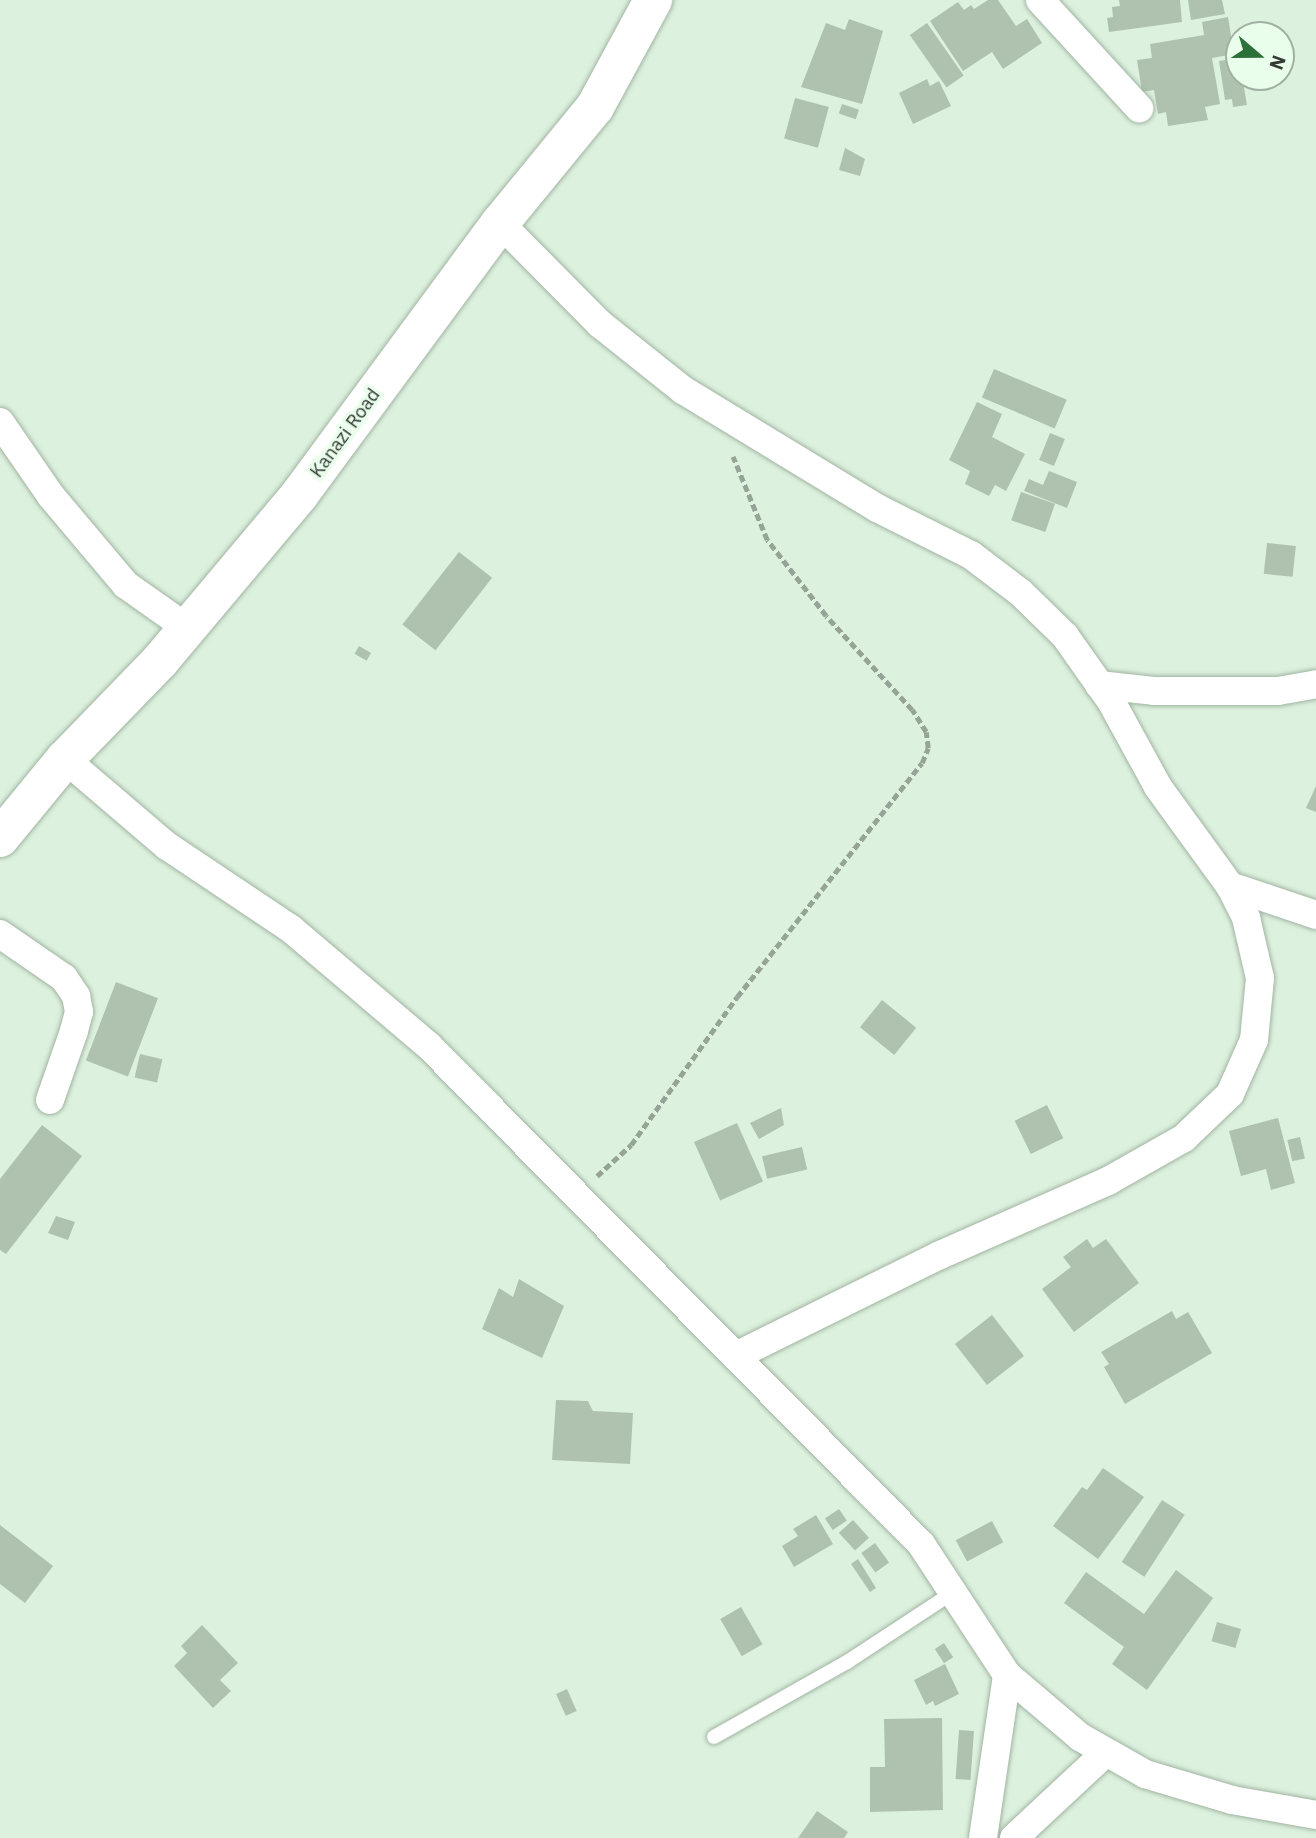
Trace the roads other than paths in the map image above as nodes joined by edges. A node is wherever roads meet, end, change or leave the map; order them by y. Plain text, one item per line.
1 (653, 0) edge
2 (1040, 0) edge
3 (1139, 108) dead end
4 (500, 223) junction
5 (0, 422) edge
6 (187, 628) junction
7 (1316, 684) edge
8 (1099, 685) junction
9 (65, 759) junction
10 (0, 838) edge
11 (1230, 887) junction
12 (1316, 915) edge
13 (0, 933) edge
14 (50, 1100) dead end
15 (736, 1356) junction
16 (953, 1593) junction
17 (1007, 1675) junction
18 (714, 1737) dead end
19 (1105, 1753) junction
20 (1316, 1815) edge
21 (984, 1838) edge
22 (1014, 1838) edge

1 - 4 main road, Kanazi Road
2 - 3 street
4 - 6 main road, Kanazi Road
4 - 8 street
5 - 6 street
6 - 9 main road, Kanazi Road
7 - 8 street
8 - 11 street
9 - 10 main road, Kanazi Road
9 - 15 street
11 - 12 street
11 - 15 street
13 - 14 street
15 - 16 street
16 - 17 street
16 - 18 lane
17 - 19 street
17 - 21 street
19 - 20 street
19 - 22 street

